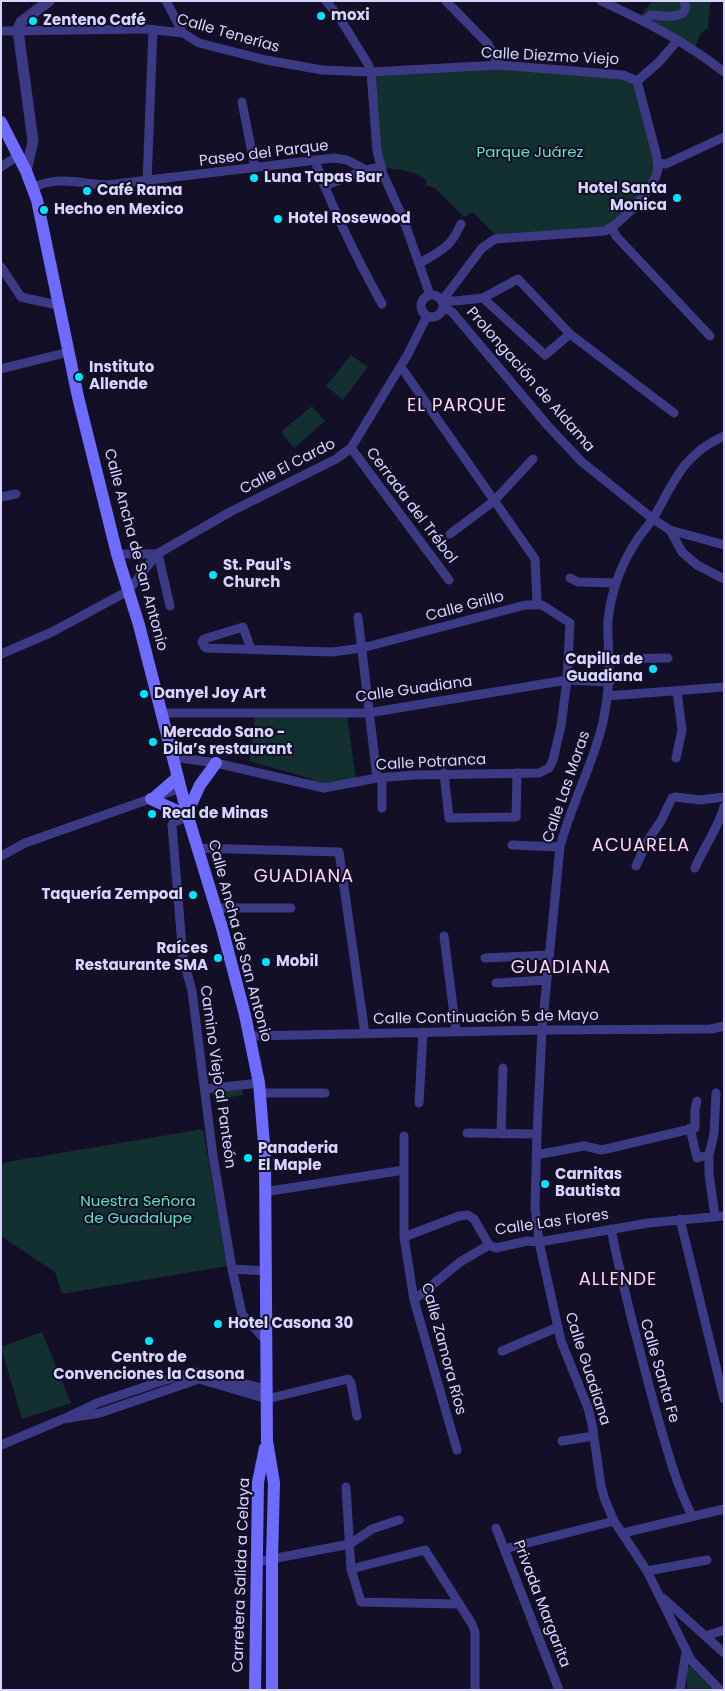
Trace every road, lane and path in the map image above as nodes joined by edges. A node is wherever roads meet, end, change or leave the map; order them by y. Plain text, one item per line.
1 (49, 1) edge
2 (166, 1) edge
3 (326, 1) edge
4 (446, 1) edge
5 (601, 1) edge
6 (684, 1) edge
7 (644, 21) junction
8 (18, 30) junction
9 (153, 30) junction
10 (1, 31) edge
11 (183, 33) junction
12 (678, 40) junction
13 (499, 65) junction
14 (371, 72) junction
15 (724, 72) edge
16 (637, 81) junction
17 (242, 102) dead end
18 (1, 122) edge
19 (724, 137) edge
20 (19, 156) junction
21 (315, 160) junction
22 (344, 160) junction
23 (657, 163) junction
24 (1, 167) edge
25 (255, 168) junction
26 (381, 168) junction
27 (366, 170) junction
28 (26, 171) junction
29 (342, 180) junction
30 (147, 182) junction
31 (324, 186) junction
32 (33, 188) junction
33 (460, 224) dead end
34 (612, 228) junction
35 (420, 263) junction
36 (1, 266) edge
37 (430, 295) junction
38 (483, 298) junction
39 (442, 303) junction
40 (382, 304) dead end
41 (58, 305) junction
42 (426, 316) junction
43 (570, 334) junction
44 (710, 336) dead end
45 (68, 352) junction
46 (401, 367) junction
47 (1, 369) edge
48 (674, 413) dead end
49 (724, 436) edge
50 (351, 448) junction
51 (533, 459) dead end
52 (16, 494) dead end
53 (1, 497) edge
54 (494, 501) junction
55 (653, 519) junction
56 (670, 530) junction
57 (450, 534) dead end
58 (724, 545) edge
59 (117, 554) junction
60 (157, 554) junction
61 (570, 578) dead end
62 (724, 579) edge
63 (449, 580) dead end
64 (616, 583) junction
65 (128, 590) junction
66 (537, 603) junction
67 (170, 606) dead end
68 (358, 616) dead end
69 (362, 648) junction
70 (251, 649) junction
71 (1, 654) edge
72 (668, 658) dead end
73 (610, 659) junction
74 (567, 680) junction
75 (610, 682) junction
76 (724, 687) edge
77 (677, 691) junction
78 (607, 696) junction
79 (161, 713) junction
80 (368, 713) junction
81 (173, 757) junction
82 (676, 758) dead end
83 (216, 764) junction
84 (444, 773) junction
85 (517, 773) junction
86 (380, 778) junction
87 (179, 782) junction
88 (724, 796) edge
89 (153, 798) junction
90 (724, 807) edge
91 (382, 808) dead end
92 (188, 815) junction
93 (512, 845) dead end
94 (560, 847) junction
95 (197, 848) junction
96 (1, 856) edge
97 (636, 866) dead end
98 (695, 868) dead end
99 (216, 908) junction
100 (291, 908) dead end
101 (444, 936) dead end
102 (550, 955) junction
103 (485, 958) dead end
104 (547, 980) junction
105 (496, 983) dead end
106 (724, 1026) edge
107 (542, 1030) junction
108 (423, 1032) junction
109 (456, 1032) junction
110 (365, 1034) junction
111 (249, 1036) junction
112 (503, 1068) dead end
113 (260, 1088) junction
114 (205, 1089) junction
115 (716, 1093) dead end
116 (325, 1094) dead end
117 (696, 1101) dead end
118 (419, 1103) dead end
119 (692, 1128) junction
120 (467, 1134) dead end
121 (501, 1134) junction
122 (537, 1134) junction
123 (404, 1136) dead end
124 (536, 1155) junction
125 (709, 1155) junction
126 (404, 1170) junction
127 (264, 1192) junction
128 (720, 1216) edge
129 (680, 1219) junction
130 (611, 1229) junction
131 (404, 1237) junction
132 (538, 1242) junction
133 (489, 1245) junction
134 (232, 1269) junction
135 (265, 1271) junction
136 (414, 1300) junction
137 (558, 1327) junction
138 (266, 1341) junction
139 (502, 1351) dead end
140 (266, 1394) junction
141 (724, 1399) edge
142 (357, 1416) dead end
143 (594, 1436) junction
144 (267, 1441) junction
145 (562, 1441) dead end
146 (1, 1445) edge
147 (457, 1450) dead end
148 (346, 1487) dead end
149 (724, 1509) edge
150 (692, 1516) junction
151 (399, 1520) dead end
152 (614, 1521) junction
153 (496, 1528) dead end
154 (623, 1533) junction
155 (350, 1544) junction
156 (504, 1549) junction
157 (272, 1559) junction
158 (707, 1560) dead end
159 (256, 1562) junction
160 (351, 1569) junction
161 (647, 1570) junction
162 (659, 1594) junction
163 (458, 1604) junction
164 (272, 1629) junction
165 (255, 1630) junction
166 (724, 1630) edge
167 (705, 1636) junction
168 (686, 1652) junction
169 (724, 1653) edge
170 (255, 1690) edge
171 (272, 1690) edge
172 (475, 1690) edge
173 (560, 1690) edge
174 (680, 1690) edge
175 (720, 1690) edge

1 - 8 street
2 - 11 street
3 - 14 street
4 - 13 street
5 - 7 street
6 - 7 street
7 - 12 street
8 - 9 street, Calle Tenerías
8 - 10 street, Calle Tenerías
8 - 28 street
9 - 11 street, Calle Tenerías
9 - 30 street
11 - 14 street, Calle Tenerías
12 - 15 street
12 - 16 street
13 - 14 street, Calle Diezmo Viejo
13 - 16 street, Calle Diezmo Viejo
14 - 26 street
16 - 23 street
17 - 25 street
18 - 20 main road, Calle Ancha de San Antonio
19 - 23 street
20 - 24 street
20 - 28 main road, Calle Ancha de San Antonio
21 - 22 street, Paseo del Parque
21 - 25 street, Paseo del Parque
21 - 31 street
22 - 27 street, Paseo del Parque
22 - 29 street
23 - 34 street
25 - 30 street, Paseo del Parque
26 - 27 street
26 - 35 street
27 - 29 street
28 - 32 main road, Calle Ancha de San Antonio
29 - 31 street
30 - 32 street, Paseo del Parque
31 - 40 street
32 - 41 main road, Calle Ancha de San Antonio
33 - 35 street
34 - 39 street
34 - 44 street
35 - 37 street
36 - 41 street
37 - 39 street
37 - 42 street
38 - 39 street
38 - 43 street
38 - 43 street
39 - 42 street
39 - 55 street, Prolongación de Aldama
41 - 45 main road, Calle Ancha de San Antonio
42 - 46 street, Calle El Cardo
43 - 48 street
45 - 47 street
45 - 59 main road, Calle Ancha de San Antonio
46 - 50 street, Calle El Cardo
46 - 54 street
49 - 55 street, Calle Las Moras
50 - 60 street, Calle El Cardo
50 - 63 street, Cerrada del Trébol
51 - 54 street
52 - 53 street
54 - 57 street
54 - 66 street
55 - 56 street, Prolongación de Aldama
55 - 64 street, Calle Las Moras
56 - 58 street, Prolongación de Aldama
56 - 62 street
59 - 60 street
59 - 65 main road, Calle Ancha de San Antonio
60 - 65 street, Calle El Cardo
60 - 67 street
61 - 64 street
64 - 73 street, Calle Las Moras
65 - 71 street
65 - 79 main road, Calle Ancha de San Antonio
66 - 69 street, Calle Grillo
66 - 74 street
68 - 69 street
69 - 70 street, Calle Grillo
69 - 80 street
70 - 70 street, Calle Grillo
72 - 73 street
73 - 75 street, Calle Las Moras
74 - 75 street, Calle Guadiana
74 - 80 street, Calle Guadiana
74 - 85 street, Calle Potranca
75 - 78 street, Calle Las Moras
76 - 77 street
77 - 78 street
77 - 82 street
78 - 94 street, Calle Las Moras
79 - 80 street, Calle Guadiana
79 - 81 main road, Calle Ancha de San Antonio
80 - 86 street
81 - 83 street, Calle Potranca
81 - 87 main road, Calle Ancha de San Antonio
83 - 86 street, Calle Potranca
83 - 92 main road
84 - 85 street, Calle Potranca
84 - 85 street
84 - 86 street, Calle Potranca
86 - 91 street
87 - 89 main road
87 - 92 main road, Calle Ancha de San Antonio
88 - 97 street
89 - 92 main road
89 - 96 street
90 - 98 street
92 - 95 main road, Calle Ancha de San Antonio
92 - 114 street, Camino Viejo al Panteón
93 - 94 street
94 - 102 street, Calle Las Moras
95 - 99 main road, Calle Ancha de San Antonio
95 - 110 street
99 - 100 street
99 - 111 main road, Calle Ancha de San Antonio
101 - 109 street
102 - 103 street
102 - 104 street, Calle Las Moras
104 - 105 street
104 - 107 street, Calle Las Moras
106 - 107 street, Calle Continuación 5 de Mayo
107 - 109 street, Calle Continuación 5 de Mayo
107 - 122 street, Calle Las Moras
108 - 109 street, Calle Continuación 5 de Mayo
108 - 110 street, Calle Continuación 5 de Mayo
108 - 118 street
110 - 111 street, Calle Continuación 5 de Mayo
111 - 113 main road, Calle Ancha de San Antonio
112 - 121 street
113 - 114 street
113 - 116 street
113 - 127 main road, Calle Ancha de San Antonio
114 - 134 street, Camino Viejo al Panteón
115 - 125 street
117 - 119 street
119 - 124 street
119 - 125 street
120 - 121 street
121 - 122 street
122 - 124 street, Calle Guadiana
123 - 126 street, Calle Zamora Ríos
124 - 132 street, Calle Guadiana
125 - 128 street
126 - 127 street
126 - 131 street, Calle Zamora Ríos
127 - 135 main road, Calle Ancha de San Antonio
128 - 129 street, Calle Las Flores
129 - 130 street, Calle Las Flores
129 - 141 street
130 - 132 street, Calle Las Flores
130 - 150 street, Calle Santa Fe
131 - 133 street, Calle Las Flores
131 - 136 street, Calle Zamora Ríos
132 - 133 street, Calle Las Flores
132 - 137 street, Calle Guadiana
133 - 136 street
134 - 135 street
134 - 138 street, Camino Viejo al Panteón
135 - 138 main road, Calle Ancha de San Antonio
136 - 147 street, Calle Zamora Ríos
137 - 139 street
137 - 143 street, Calle Guadiana
138 - 140 main road, Calle Ancha de San Antonio
140 - 142 street
140 - 144 main road, Calle Ancha de San Antonio
140 - 146 street
143 - 145 street
143 - 152 street, Calle Guadiana
144 - 157 main road, Carretera Salida a Celaya
144 - 159 main road, Carretera Salida a Celaya
148 - 155 street
149 - 150 street
150 - 154 street
151 - 155 street
152 - 154 street, Calle Guadiana
152 - 156 street
153 - 156 street, Privada Margarita
154 - 161 street, Calle Guadiana
155 - 157 street
155 - 160 street
156 - 173 street, Privada Margarita
157 - 159 street
157 - 164 main road, Carretera Salida a Celaya
158 - 161 street
159 - 165 main road, Carretera Salida a Celaya
160 - 163 street
160 - 163 street
161 - 162 street, Calle Guadiana
162 - 167 street
162 - 168 street, Calle Guadiana
163 - 172 street
164 - 165 main road
164 - 171 main road, Carretera Salida a Celaya
165 - 170 main road, Carretera Salida a Celaya
166 - 167 street
167 - 169 street
168 - 174 street
168 - 175 street

